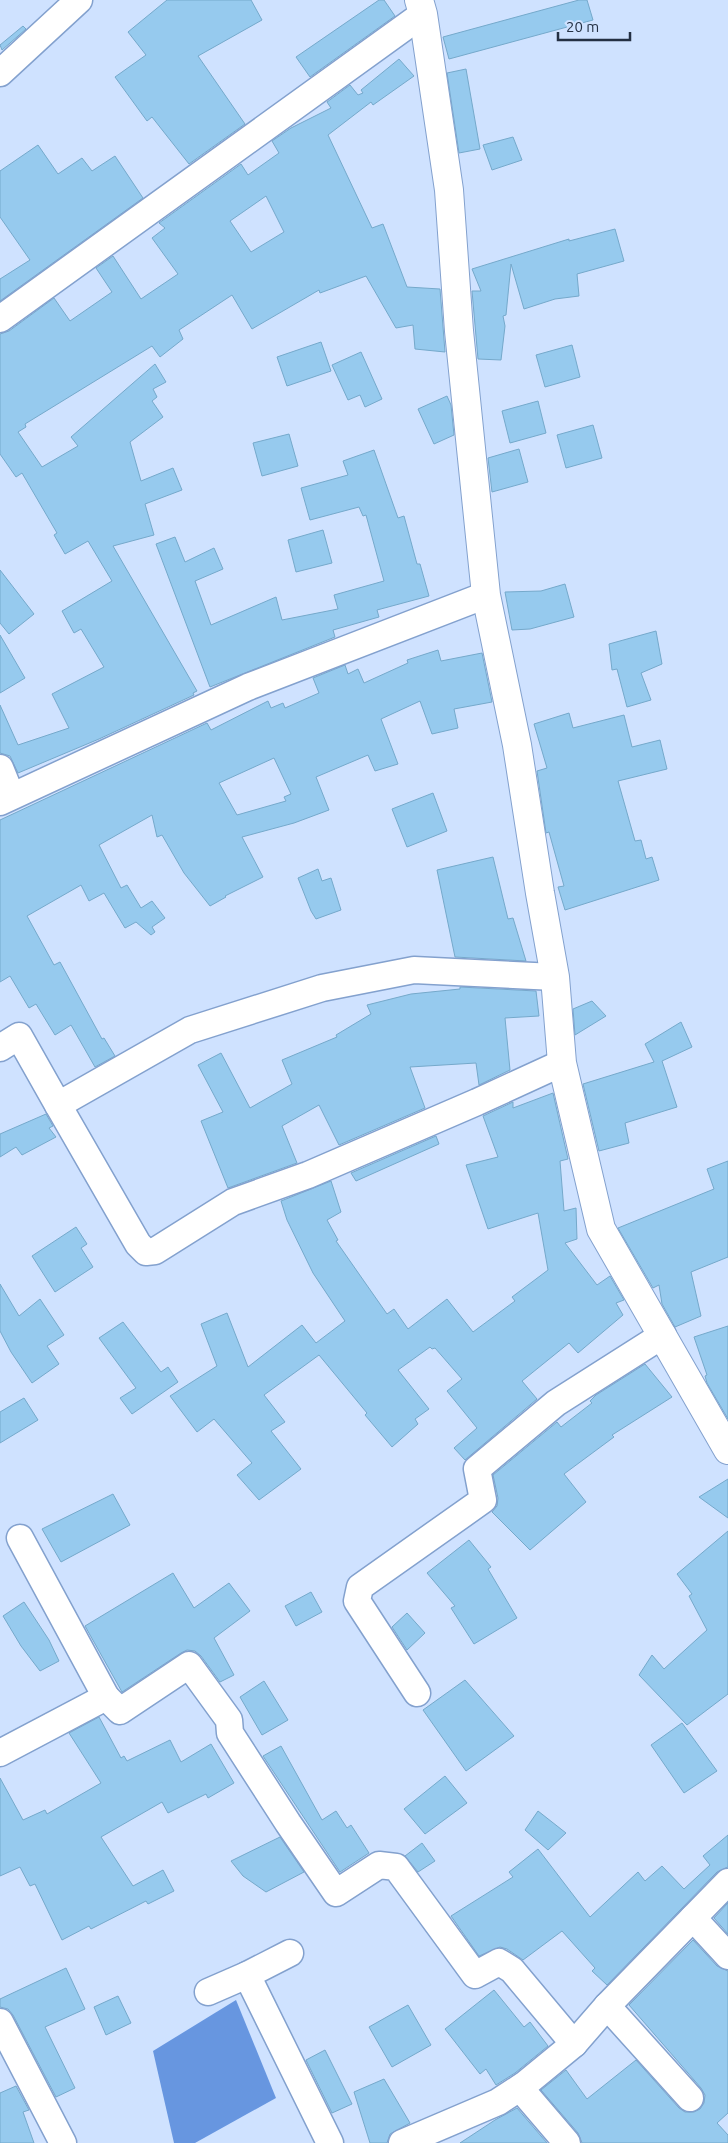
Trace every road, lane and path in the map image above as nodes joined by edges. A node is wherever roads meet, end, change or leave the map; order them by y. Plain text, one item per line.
1 (79, 0) edge
2 (421, 7) edge
3 (0, 73) edge
4 (0, 318) edge
5 (486, 595) junction
6 (0, 768) edge
7 (6, 799) edge
8 (556, 977) junction
9 (0, 1048) edge
10 (562, 1063) junction
11 (58, 1105) junction
12 (663, 1335) junction
13 (728, 1450) edge
14 (20, 1538) dead end
15 (417, 1693) dead end
16 (106, 1697) junction
17 (0, 1753) edge
18 (728, 1882) edge
19 (693, 1918) junction
20 (290, 1952) dead end
21 (728, 1956) edge
22 (247, 1975) junction
23 (208, 1992) dead end
24 (607, 2006) junction
25 (0, 2022) edge
26 (574, 2044) junction
27 (520, 2088) junction
28 (690, 2098) dead end
29 (419, 2140) edge
30 (63, 2143) edge
31 (330, 2143) edge
32 (567, 2143) edge

1 - 3 street
2 - 4 street
2 - 5 street
5 - 7 street
5 - 8 street
6 - 7 street
8 - 10 street
8 - 11 street
9 - 11 street
10 - 11 street
10 - 12 street
12 - 13 street
12 - 15 street
14 - 16 street
16 - 17 street
16 - 26 street
18 - 19 street
19 - 21 street
19 - 24 street
20 - 22 street
22 - 23 street
22 - 31 street
24 - 26 street
24 - 28 street
25 - 30 street
26 - 27 street
27 - 29 street
27 - 32 street

